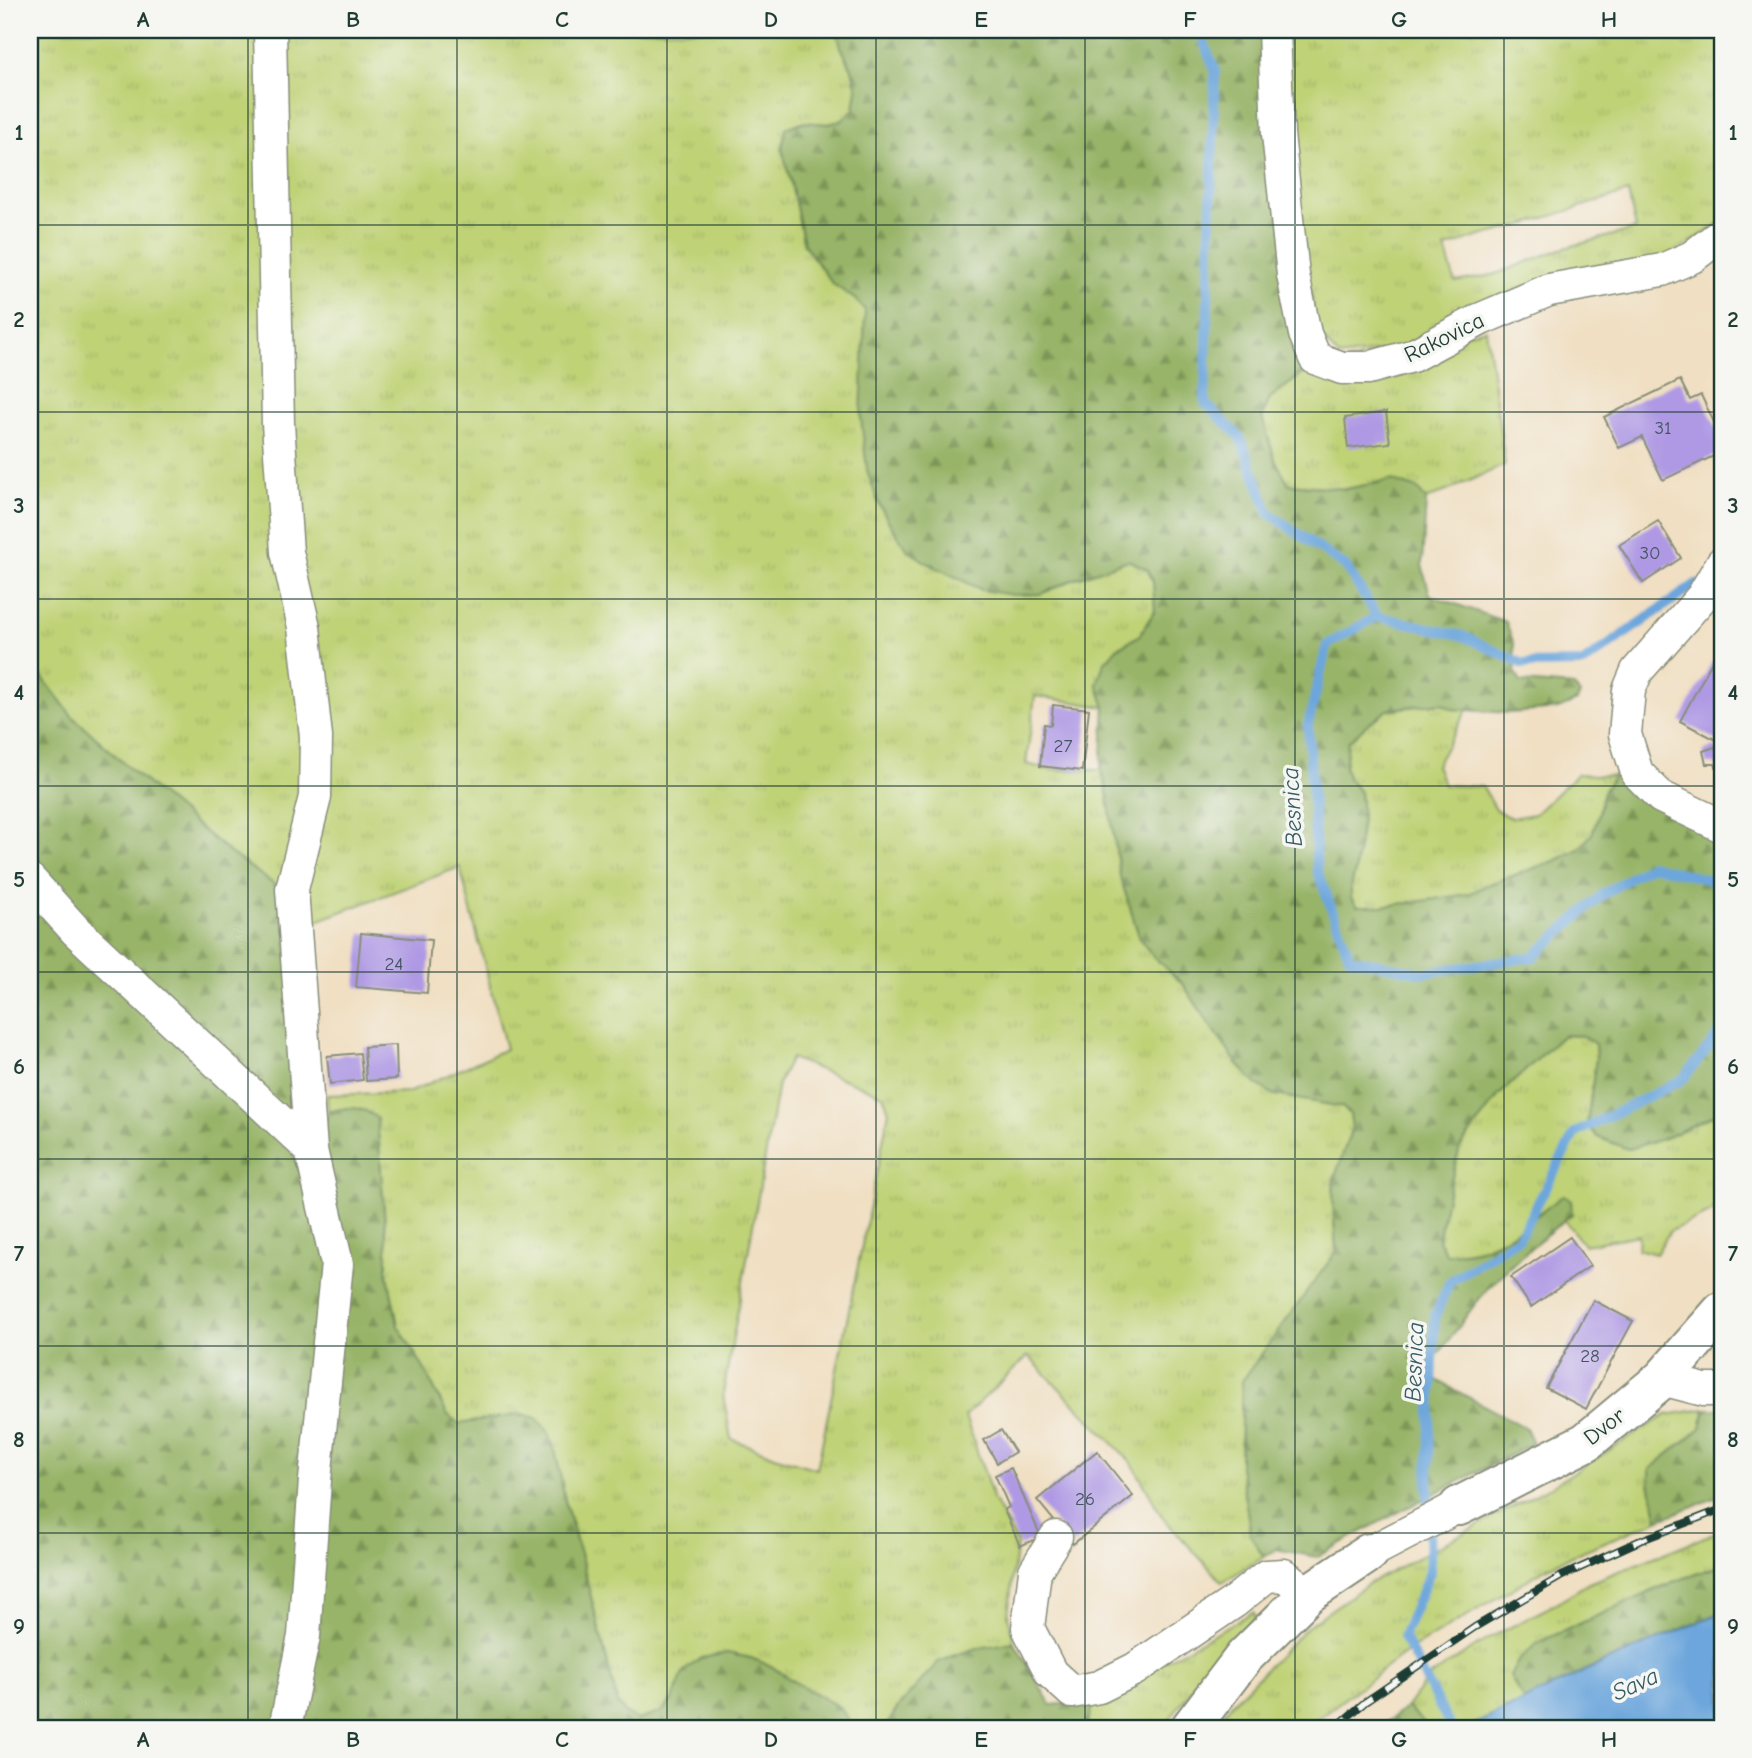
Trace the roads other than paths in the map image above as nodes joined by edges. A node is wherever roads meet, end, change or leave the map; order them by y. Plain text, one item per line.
1 (270, 30) edge
2 (1275, 30) edge
3 (1722, 234) edge
4 (1722, 564) edge
5 (1722, 826) edge
6 (30, 880) edge
7 (311, 1150) junction
8 (1722, 1311) edge
9 (1662, 1379) junction
10 (1722, 1390) edge
11 (1459, 1506) joint
12 (1056, 1537) dead end
13 (1369, 1553) joint
14 (1308, 1594) junction
15 (285, 1728) edge
16 (1190, 1728) edge

1 - 7 street
2 - 3 street, Rakovica
4 - 5 street
6 - 7 street
7 - 15 street
8 - 9 street, Dvor
9 - 10 street
9 - 11 street, Dvor
11 - 13 street
12 - 14 street
13 - 14 street
14 - 16 street

